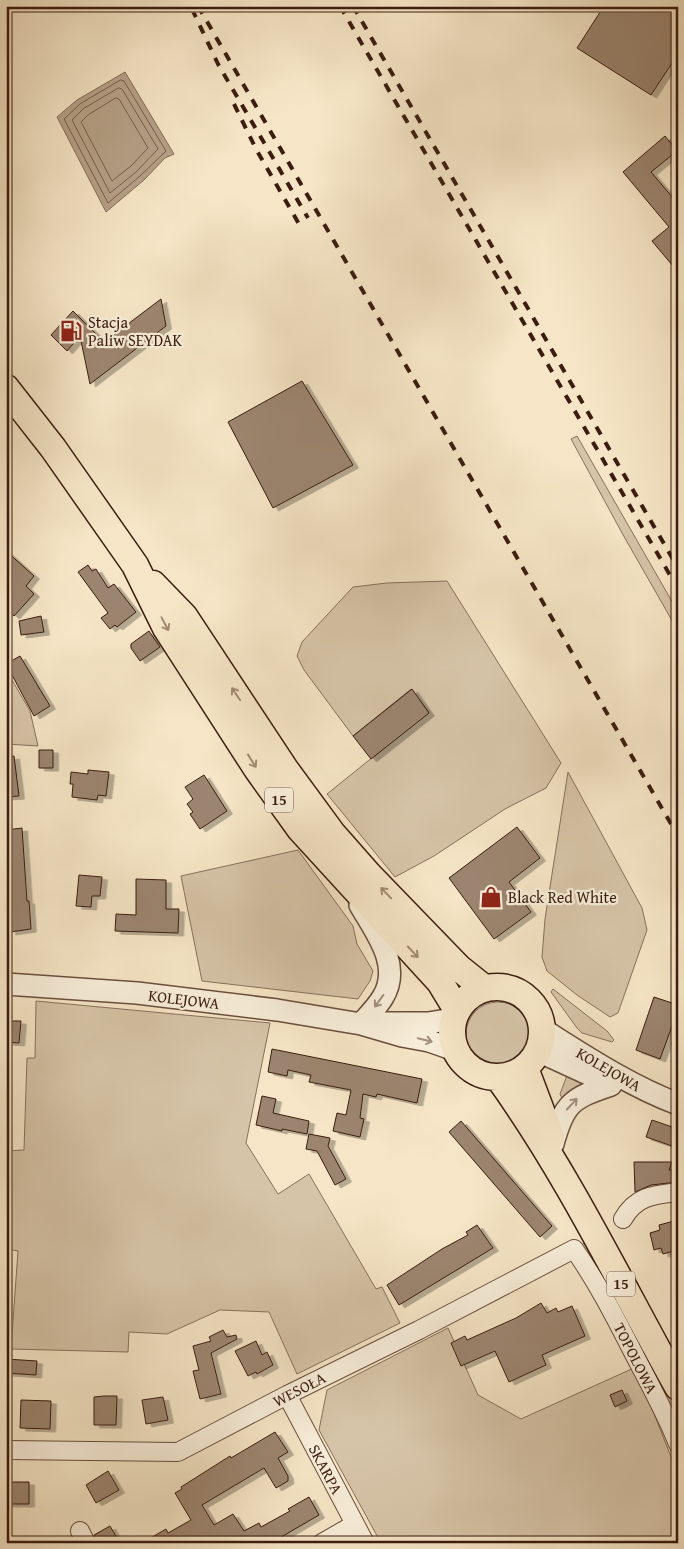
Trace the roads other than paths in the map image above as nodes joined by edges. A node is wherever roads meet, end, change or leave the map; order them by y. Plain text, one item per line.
1 (6, 388) edge
2 (135, 565) junction
3 (344, 879) junction
4 (6, 984) edge
5 (484, 988) junction
6 (455, 1014) junction
7 (361, 1024) junction
8 (535, 1049) junction
9 (455, 1050) junction
10 (498, 1078) junction
11 (611, 1085) junction
12 (678, 1104) edge
13 (678, 1117) edge
14 (553, 1144) junction
15 (564, 1180) junction
16 (678, 1192) edge
17 (623, 1219) dead end
18 (574, 1248) joint
19 (678, 1386) edge
20 (287, 1395) junction
21 (678, 1444) edge
22 (6, 1450) edge
23 (354, 1524) junction
24 (322, 1543) edge
25 (365, 1543) edge

1 - 2 main road, 15
2 -> 3 main road, 15
5 -> 2 main road, 15
3 -> 6 main road, 15
3 -> 7 street
4 - 7 street, KOLEJOWA
5 - 6 main road
5 - 8 main road, 15
6 - 7 street, KOLEJOWA
6 - 9 main road, 15
7 -> 9 street, KOLEJOWA
8 - 10 main road
8 - 11 street, KOLEJOWA
8 - 12 street, KOLEJOWA
8 - 14 main road, 15
9 - 10 main road
10 - 15 main road, 15
11 - 13 street, KOLEJOWA
14 -> 11 street
14 - 15 main road, 15
15 - 19 main road, 15
16 - 17 street
18 - 20 street, WESOŁA
18 - 21 street, TOPOLOWA
20 - 22 street, WESOŁA
20 - 23 street, SKARPA
23 - 24 street
23 - 25 street, SKARPA

